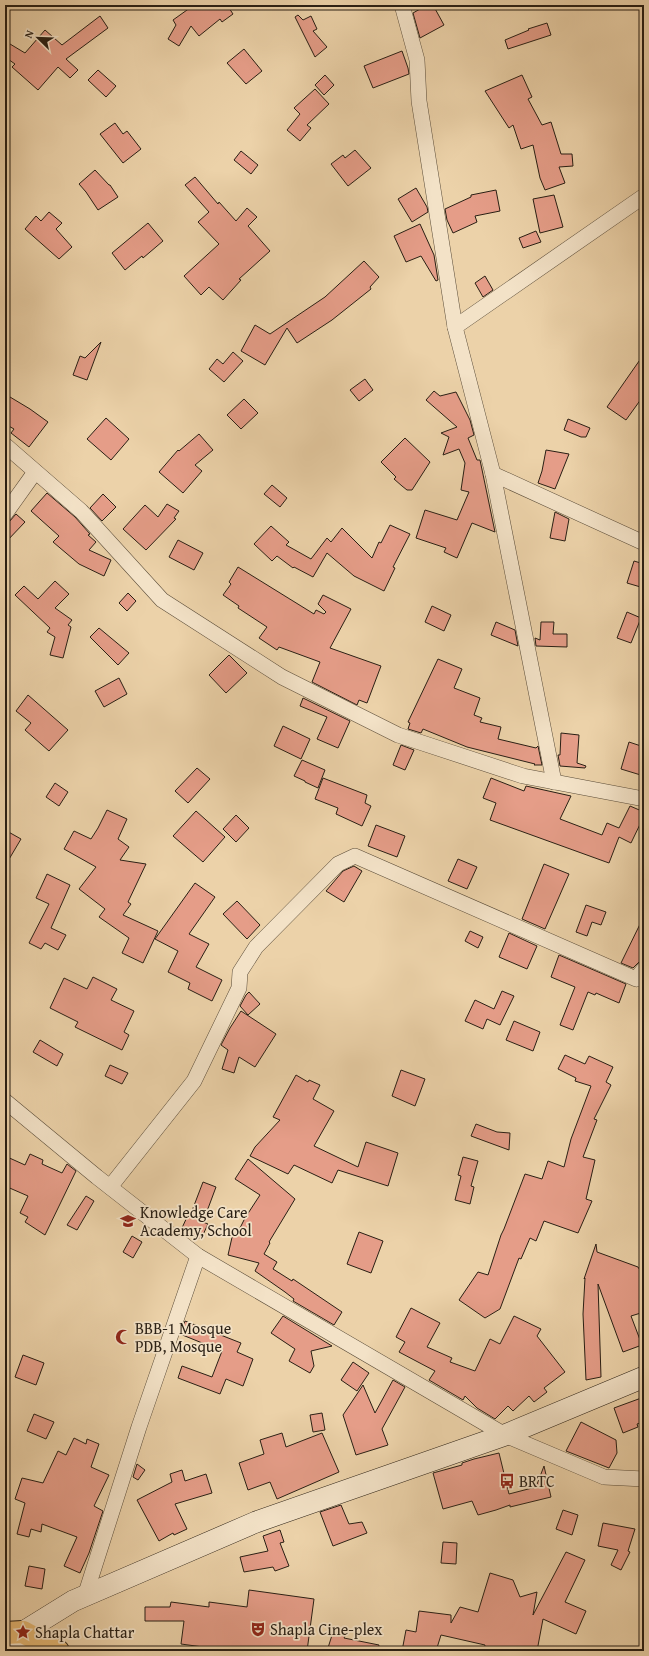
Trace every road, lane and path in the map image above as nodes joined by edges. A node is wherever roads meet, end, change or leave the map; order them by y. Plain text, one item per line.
1 (402, 5) edge
2 (644, 196) edge
3 (455, 327) junction
4 (5, 445) edge
5 (35, 472) junction
6 (493, 474) junction
7 (5, 514) edge
8 (644, 543) edge
9 (554, 782) junction
10 (644, 799) edge
11 (644, 969) edge
12 (5, 1101) edge
13 (110, 1188) junction
14 (198, 1256) junction
15 (644, 1377) edge
16 (505, 1435) junction
17 (644, 1479) edge
18 (85, 1596) junction
19 (14, 1639) edge
20 (58, 1651) edge

1 - 3 street
2 - 3 street
3 - 6 street
4 - 5 street
5 - 7 street
5 - 9 street
6 - 8 street
6 - 9 street
9 - 10 street
11 - 13 street
12 - 13 street
13 - 14 street
14 - 16 street
14 - 18 street
15 - 16 main road
16 - 17 street
16 - 18 main road
18 - 19 main road
19 - 20 highway

